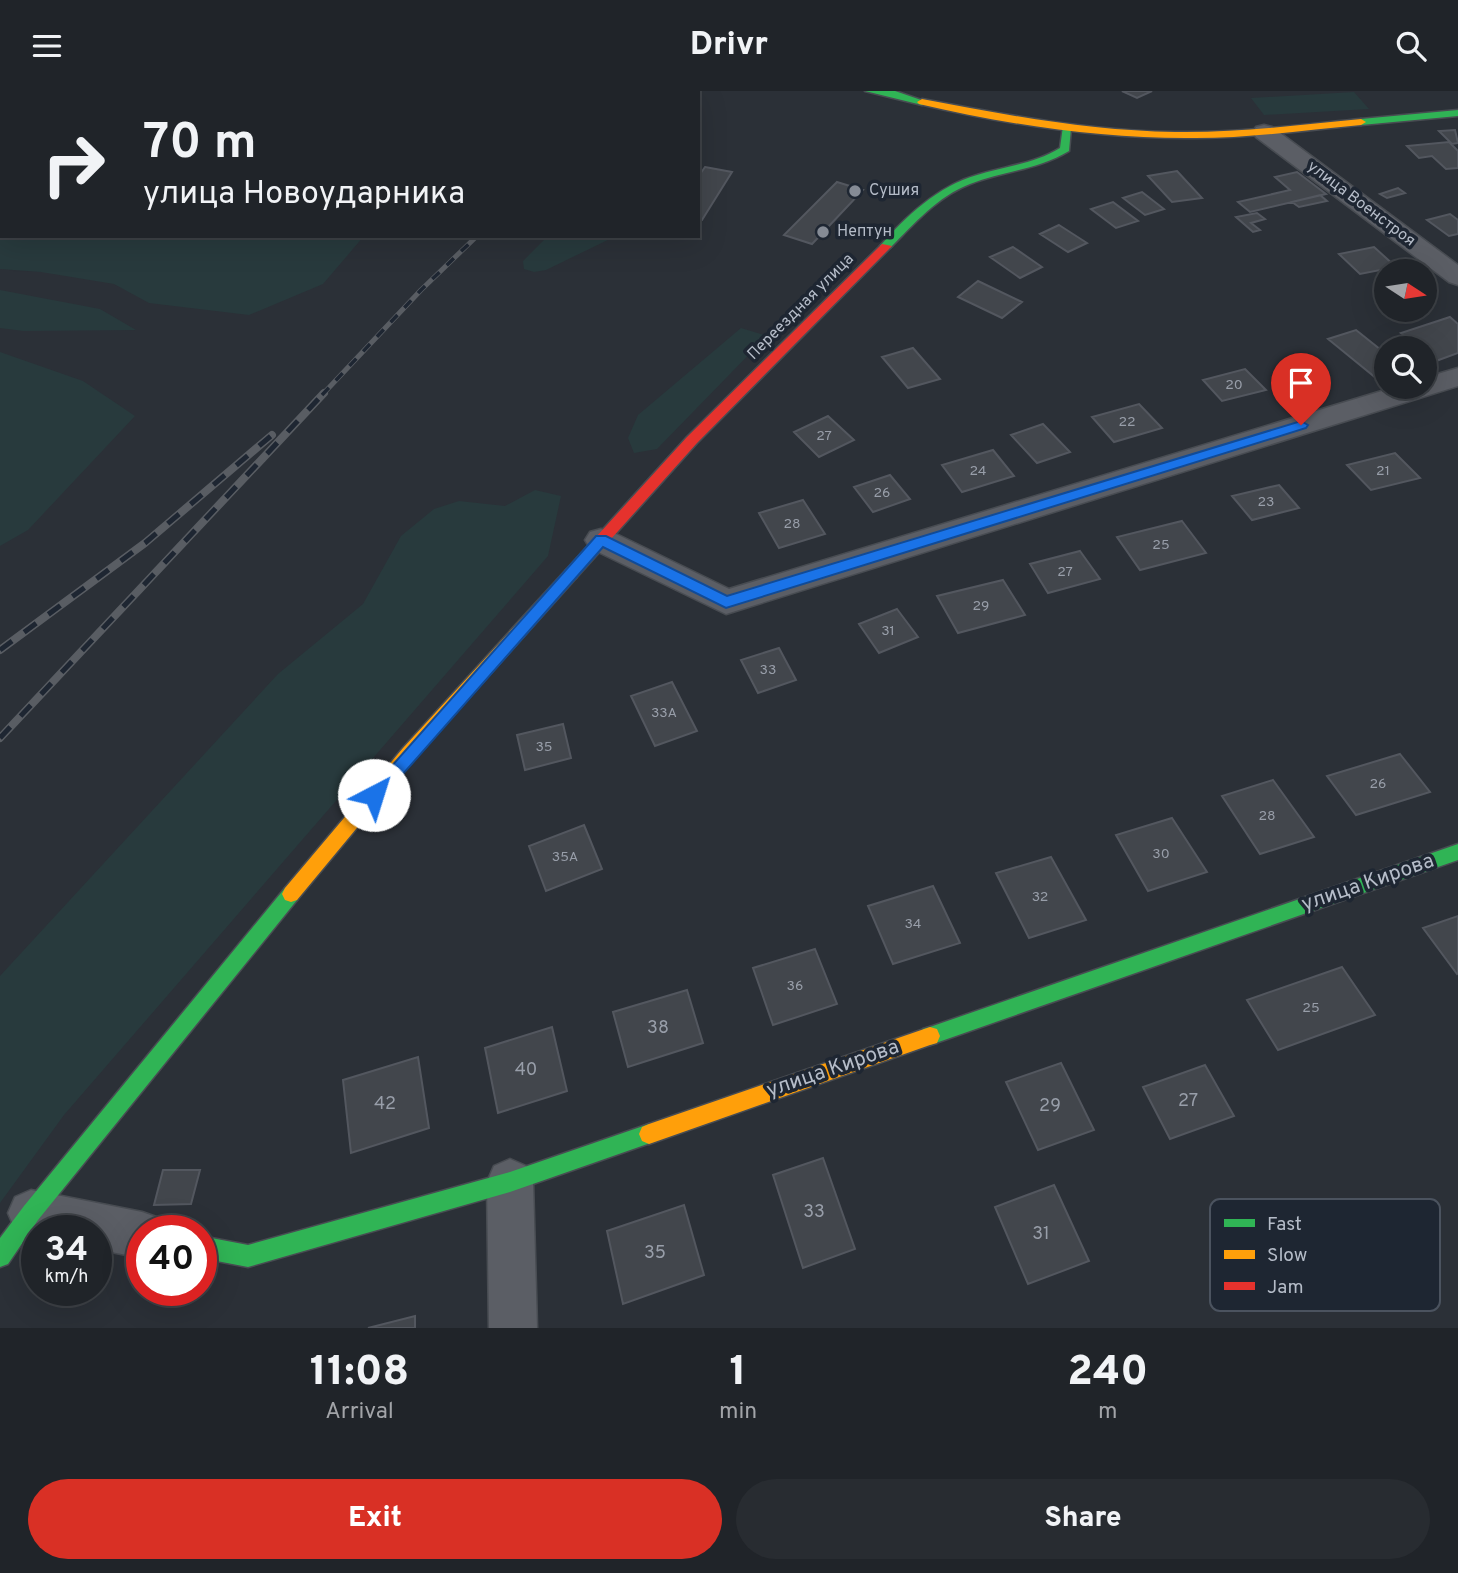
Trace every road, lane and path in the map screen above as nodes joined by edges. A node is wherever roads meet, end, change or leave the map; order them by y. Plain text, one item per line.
1 (870, 91) edge
2 (885, 91) edge
3 (922, 102) junction
4 (1458, 113) edge
5 (1066, 128) junction
6 (1264, 132) junction
7 (1458, 277) edge
8 (1458, 377) edge
9 (601, 540) junction
10 (1458, 852) edge
11 (510, 1181) junction
12 (31, 1213) junction
13 (126, 1232) edge
14 (217, 1250) edge
15 (0, 1256) edge
16 (513, 1328) edge

1 - 3 street
2 - 3 street
3 - 5 street
4 - 6 street
5 - 6 street
5 - 9 street, Переездная улица
6 - 7 street, улица Военстроя
8 - 9 street
9 - 12 street, Переездная улица
10 - 11 street, улица Кирова
11 - 14 street, улица Кирова
11 - 16 street
12 - 13 street
12 - 15 street, Переездная улица

